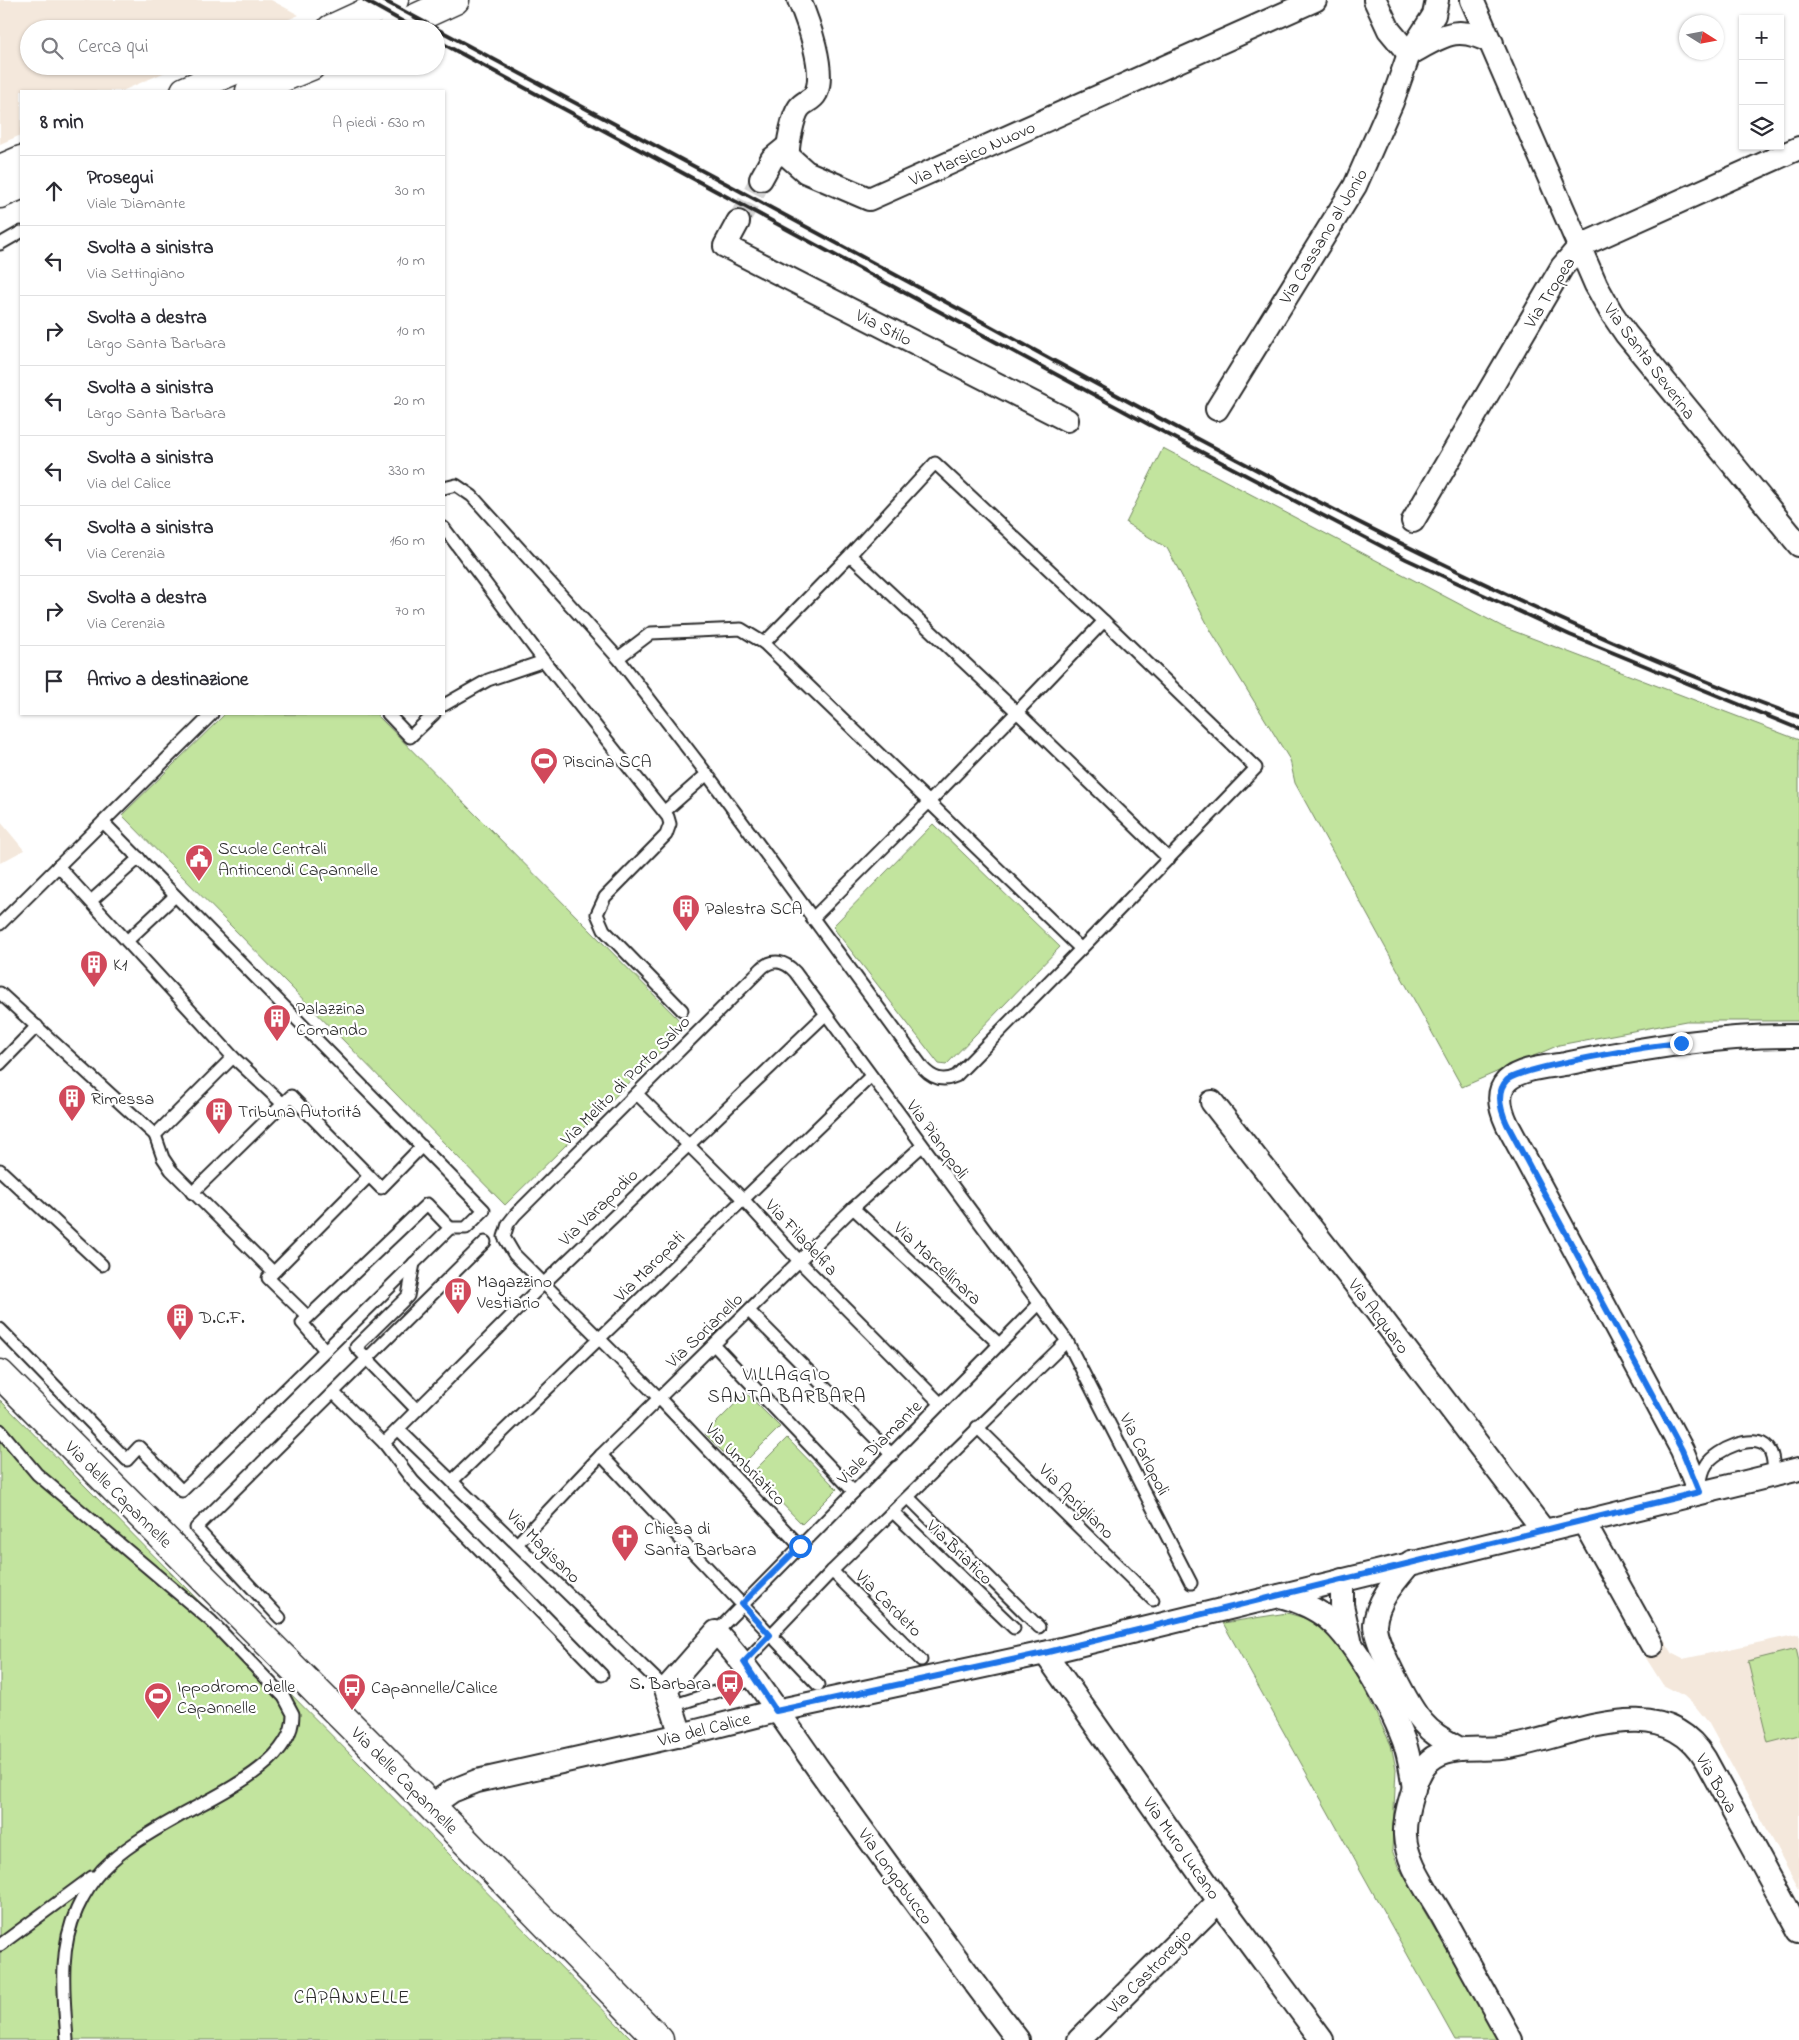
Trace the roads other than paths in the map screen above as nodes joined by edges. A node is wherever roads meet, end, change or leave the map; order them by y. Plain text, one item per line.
1 (394, 0) edge
2 (455, 0) edge
3 (799, 0) edge
4 (1315, 0) edge
5 (1375, 0) edge
6 (1437, 0) edge
7 (1472, 0) edge
8 (351, 20) edge
9 (412, 20) edge
10 (1492, 43) junction
11 (1409, 54) junction
12 (223, 75) edge
13 (288, 75) edge
14 (187, 90) edge
15 (252, 90) edge
16 (788, 146) junction
17 (1799, 148) edge
18 (20, 160) edge
19 (0, 169) edge
20 (761, 179) tunnel mouth
21 (20, 185) edge
22 (0, 194) edge
23 (738, 222) tunnel mouth
24 (20, 233) edge
25 (0, 244) edge
26 (1580, 246) junction
27 (1217, 409) dead end
28 (1068, 420) dead end
29 (445, 488) edge
30 (1412, 521) dead end
31 (445, 529) edge
32 (1799, 546) edge
33 (850, 555) junction
34 (1104, 621) junction
35 (764, 643) junction
36 (618, 658) junction
37 (544, 660) junction
38 (445, 704) edge
39 (1017, 712) junction
40 (211, 715) edge
41 (389, 715) edge
42 (433, 715) edge
43 (707, 774) junction
44 (929, 802) junction
45 (665, 811) junction
46 (103, 822) junction
47 (139, 858) junction
48 (1169, 858) junction
49 (58, 866) junction
50 (175, 896) junction
51 (91, 901) junction
52 (812, 919) junction
53 (0, 924) edge
54 (127, 941) junction
55 (1081, 949) junction
56 (779, 962) joint
57 (0, 993) edge
58 (682, 1010) dead end
59 (825, 1015) junction
60 (37, 1026) junction
61 (1799, 1036) edge
62 (234, 1057) junction
63 (0, 1064) edge
64 (871, 1076) junction
65 (636, 1094) junction
66 (1212, 1102) dead end
67 (283, 1104) junction
68 (155, 1135) junction
69 (688, 1144) junction
70 (422, 1146) junction
71 (922, 1146) junction
72 (0, 1170) edge
73 (369, 1176) junction
74 (192, 1193) junction
75 (742, 1198) junction
76 (853, 1208) junction
77 (450, 1228) junction
78 (504, 1233) joint
79 (485, 1242) dead end
80 (800, 1262) junction
81 (414, 1263) junction
82 (102, 1266) dead end
83 (273, 1272) junction
84 (543, 1284) junction
85 (1040, 1303) junction
86 (749, 1311) junction
87 (308, 1317) junction
88 (0, 1329) edge
89 (600, 1339) junction
90 (1066, 1341) junction
91 (999, 1344) junction
92 (714, 1345) junction
93 (325, 1350) junction
94 (368, 1359) junction
95 (0, 1374) edge
96 (334, 1393) junction
97 (659, 1398) junction
98 (941, 1404) junction
99 (417, 1410) junction
100 (977, 1427) junction
101 (398, 1429) junction
102 (0, 1430) edge
103 (384, 1443) junction
104 (600, 1455) junction
105 (892, 1455) junction
106 (1799, 1469) edge
107 (1774, 1474) junction
108 (452, 1481) junction
109 (854, 1492) junction
110 (1699, 1492) junction
111 (908, 1497) junction
112 (893, 1512) junction
113 (1583, 1521) junction
114 (1544, 1530) junction
115 (517, 1544) junction
116 (800, 1546) junction
117 (1411, 1562) junction
118 (832, 1571) junction
119 (1351, 1578) junction
120 (1191, 1583) dead end
121 (1280, 1596) junction
122 (1153, 1600) dead end
123 (1015, 1603) junction
124 (742, 1604) junction
125 (1002, 1617) junction
126 (280, 1618) dead end
127 (1375, 1622) junction
128 (1039, 1627) dead end
129 (1014, 1628) dead end
130 (716, 1632) junction
131 (770, 1635) junction
132 (1351, 1643) junction
133 (1652, 1645) dead end
134 (1044, 1653) junction
135 (921, 1660) dead end
136 (750, 1671) junction
137 (602, 1674) dead end
138 (818, 1685) dead end
139 (669, 1698) junction
140 (776, 1711) junction
141 (681, 1735) junction
142 (1460, 1749) junction
143 (1414, 1789) junction
144 (431, 1806) junction
145 (102, 1870) junction
146 (1219, 1901) junction
147 (1799, 1932) edge
148 (0, 1946) edge
149 (67, 2040) edge
150 (659, 2040) edge
151 (1018, 2040) edge
152 (1080, 2040) edge
153 (1322, 2040) edge
154 (1511, 2040) edge

1 - 8 street
2 - 9 street
3 - 16 street
4 - 16 street, Via Marsico Nuovo
5 - 11 street
6 - 11 street, Via Cassano al Jonio
7 - 10 street, Via Santa Severina
10 - 11 street
10 - 26 street, Via Santa Severina
11 - 27 street, Via Cassano al Jonio
12 - 14 street
13 - 15 street
16 - 20 street
17 - 26 street, Via Tropea
18 - 19 street
21 - 22 street
23 - 28 street, Via Stilo
24 - 25 lane
26 - 30 street, Via Tropea
26 - 32 street, Via Santa Severina
29 - 36 lane
31 - 37 lane
33 - 34 lane
33 - 35 lane
33 - 39 lane
34 - 39 lane
34 - 48 lane
35 - 36 lane
35 - 44 lane
36 - 43 lane
37 - 38 lane
37 - 45 lane
39 - 44 lane
39 - 48 lane
40 - 46 lane
41 - 42 lane
43 - 45 lane
43 - 52 lane
44 - 52 lane
44 - 55 lane
45 - 58 lane
46 - 47 lane
46 - 49 lane
47 - 50 lane
47 - 51 lane
48 - 55 lane
49 - 51 lane
49 - 53 lane
50 - 54 lane
50 - 70 lane
51 - 54 lane
52 - 55 lane
54 - 62 lane
56 - 59 lane, Via Pianopoli
56 - 65 lane, Via Melito di Porto Salvo
57 - 60 lane
59 - 64 lane, Via Pianopoli
59 - 69 lane, Via Varapodio
60 - 63 lane
60 - 68 lane
61 - 110 street
62 - 67 lane
62 - 68 lane
64 - 71 lane, Via Pianopoli
64 - 75 lane, Via Maropati
65 - 69 lane, Via Filadelfia
65 - 78 lane, Via Melito di Porto Salvo
66 - 114 street, Via Acquaro
67 - 73 lane
67 - 74 lane
68 - 74 lane
69 - 75 lane, Via Filadelfia
69 - 84 lane, Via Varapodio
70 - 73 lane
70 - 77 lane
71 - 76 lane, Via Sorianello
71 - 85 lane, Via Pianopoli
72 - 82 lane
73 - 83 lane
74 - 83 lane
75 - 80 lane, Via Filadelfia
75 - 89 lane, Via Maropati
76 - 80 lane, Via Sorianello
76 - 91 lane, Via Marcellinara
77 - 81 lane
77 - 87 lane
78 - 84 lane, Via Umbriatico
79 - 94 lane
80 - 86 lane, Via Sorianello
80 - 98 lane, Via Filadelfia
81 - 93 lane
81 - 94 lane
83 - 87 lane
84 - 89 lane, Via Umbriatico
84 - 99 lane, Via Varapodio
85 - 90 lane, Via Pianopoli
85 - 91 lane, Viale Diamante
86 - 92 lane, Via Sorianello
86 - 105 lane
87 - 93 lane
88 - 93 lane
89 - 97 lane, Via Umbriatico
89 - 108 lane, Via Maropati
90 - 100 lane
90 - 120 lane, Via Carlopoli
91 - 98 lane, Viale Diamante
92 - 97 lane, Via Sorianello
92 - 109 lane
94 - 96 lane
94 - 99 lane
95 - 144 street, Via delle Capannelle
96 - 103 lane
96 - 126 lane
97 - 104 lane, Via Sorianello
97 - 116 lane, Via Umbriatico
98 - 105 lane, Viale Diamante
99 - 101 lane, Via Varapodio
100 - 111 lane
100 - 122 lane, Via Aprigliano
101 - 103 lane, Via Varapodio
101 - 108 lane, Via Magisano
102 - 145 lane
103 - 137 lane
104 - 115 lane, Via Sorianello
104 - 124 lane
105 - 109 lane, Viale Diamante
106 - 107 street, Via del Calice
107 - 110 street, Via del Calice
107 - 110 lane
108 - 115 lane, Via Magisano
109 - 116 lane, Viale Diamante
110 - 113 street, Via del Calice
111 - 112 lane
111 - 123 lane, Via Briatico
112 - 118 lane
112 - 125 lane, Via Briatico
113 - 114 street, Via del Calice
113 - 133 street
114 - 117 street, Via del Calice
115 - 139 lane, Via Magisano
116 - 124 lane, Viale Diamante
117 - 119 street, Via del Calice
117 - 127 street
118 - 131 lane
118 - 135 lane, Via Cardeto
119 - 121 street, Via del Calice
119 - 127 street, Via Bova
119 - 132 street, Via Bova
121 - 132 street, Via Bova
121 - 134 street, Via del Calice
123 - 125 lane
123 - 128 lane, Via Briatico
124 - 130 lane, Viale Diamante
124 - 131 lane
125 - 129 lane, Via Briatico
127 - 142 street, Via Bova
130 - 136 street, Via Longobucco
130 - 139 street
131 - 136 lane
131 - 138 lane
132 - 143 street, Via Bova
134 - 140 street, Via del Calice
134 - 146 street, Via Muro Lucano
136 - 139 lane
136 - 140 street, Via Longobucco
139 - 141 street
140 - 141 street, Via del Calice
140 - 151 street, Via Longobucco
141 - 144 street, Via del Calice
142 - 143 street, Via Bova
142 - 147 street, Via Bova
143 - 154 street, Via Bova
144 - 150 street, Via delle Capannelle
145 - 148 lane
145 - 149 lane
146 - 152 street, Via Castroregio
146 - 153 street, Via Muro Lucano

